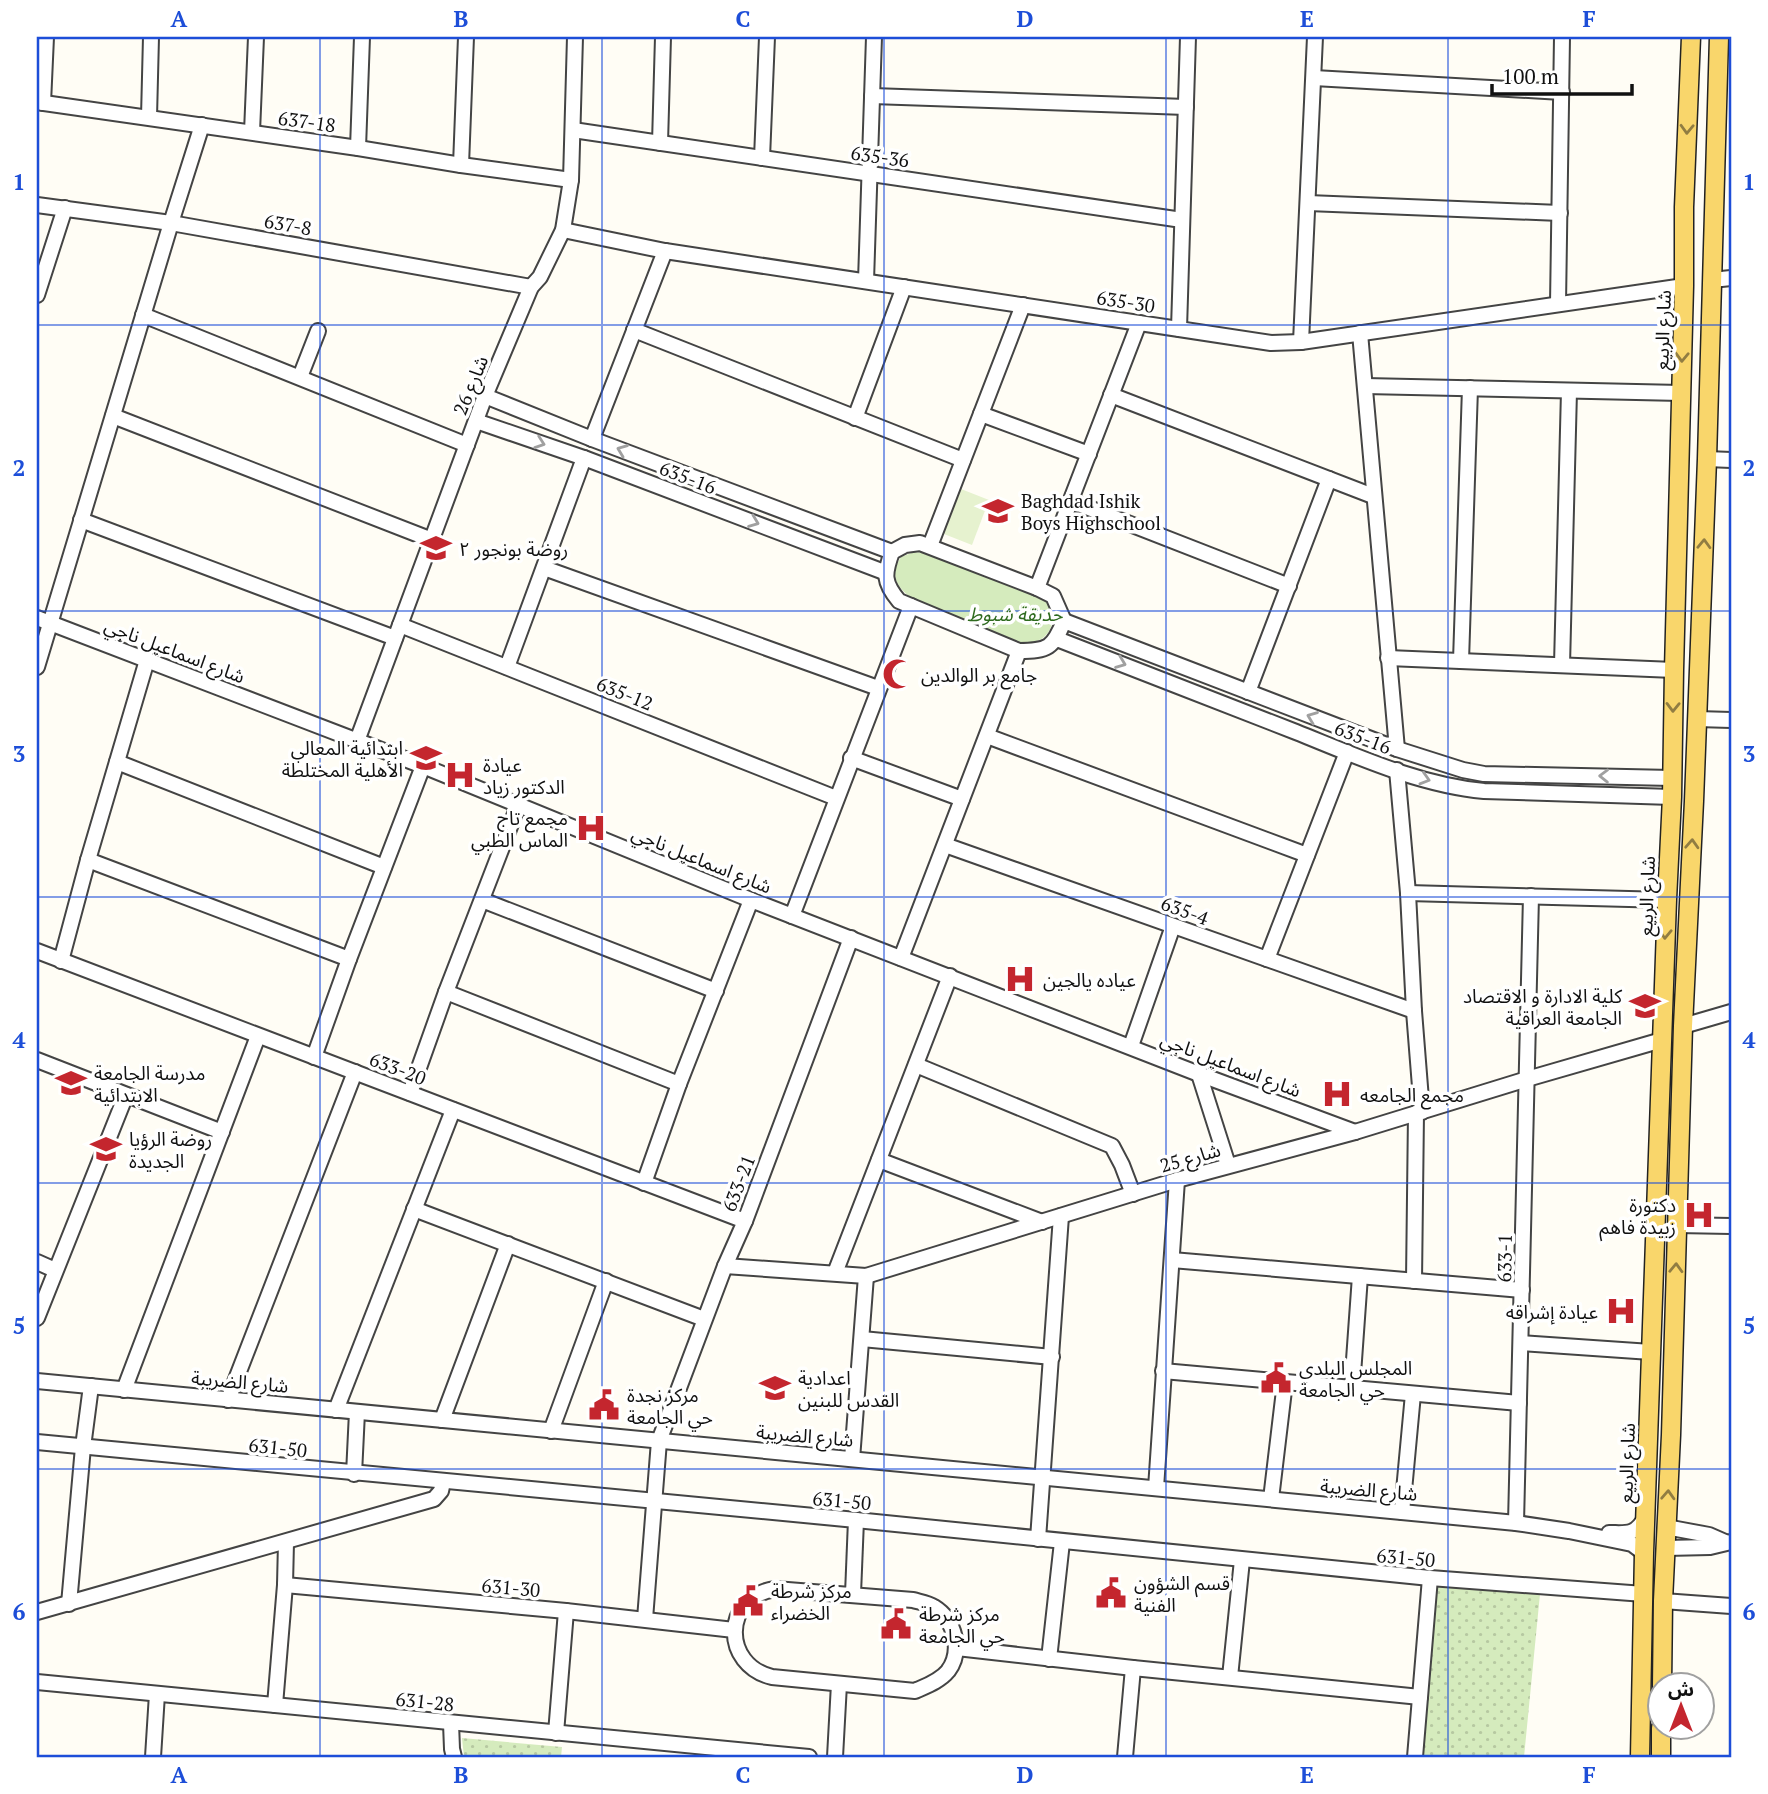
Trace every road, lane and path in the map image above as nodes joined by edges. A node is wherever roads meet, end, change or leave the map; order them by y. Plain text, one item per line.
1 (46, 37) edge
2 (151, 37) edge
3 (256, 37) edge
4 (362, 37) edge
5 (466, 37) edge
6 (575, 37) edge
7 (663, 37) edge
8 (767, 37) edge
9 (874, 37) edge
10 (1188, 37) edge
11 (1315, 37) edge
12 (1563, 37) edge
13 (1690, 37) edge
14 (1719, 37) edge
15 (1690, 56) junction
16 (1718, 56) junction
17 (1314, 78) junction
18 (1562, 92) junction
19 (872, 96) junction
20 (40, 102) edge
21 (1186, 107) junction
22 (149, 117) junction
23 (202, 125) junction
24 (573, 130) junction
25 (252, 132) junction
26 (660, 143) junction
27 (358, 148) junction
28 (762, 158) junction
29 (461, 165) junction
30 (870, 174) junction
31 (571, 180) junction
32 (1308, 203) junction
33 (37, 205) edge
34 (65, 208) junction
35 (1560, 213) junction
36 (1182, 220) junction
37 (171, 223) junction
38 (563, 230) junction
39 (665, 251) junction
40 (1731, 278) edge
41 (1712, 280) junction
42 (866, 281) junction
43 (1684, 286) junction
44 (531, 287) junction
45 (904, 287) junction
46 (37, 295) edge
47 (1558, 304) junction
48 (1023, 305) junction
49 (143, 315) junction
50 (1139, 323) junction
51 (1180, 329) junction
52 (634, 330) junction
53 (318, 331) dead end
54 (1360, 333) junction
55 (1301, 342) junction
56 (300, 377) junction
57 (1365, 386) junction
58 (1470, 388) junction
59 (1569, 391) junction
60 (1681, 393) junction
61 (1111, 395) junction
62 (485, 396) junction
63 (981, 414) junction
64 (113, 415) junction
65 (855, 418) junction
66 (476, 421) junction
67 (592, 439) junction
68 (467, 445) junction
69 (1088, 454) junction
70 (584, 458) junction
71 (1707, 459) junction
72 (963, 460) junction
73 (1731, 460) edge
74 (1329, 479) junction
75 (1373, 496) junction
76 (1678, 499) junction
77 (1071, 501) junction
78 (81, 520) junction
79 (432, 540) junction
80 (930, 546) junction
81 (892, 552) junction
82 (544, 568) junction
83 (884, 572) junction
84 (1289, 586) junction
85 (1037, 587) junction
86 (1702, 590) junction
87 (911, 606) junction
88 (1675, 610) junction
89 (43, 620) edge
90 (1064, 621) junction
91 (398, 632) junction
92 (1057, 639) junction
93 (1019, 651) junction
94 (1388, 658) junction
95 (147, 660) junction
96 (1461, 661) junction
97 (1562, 665) junction
98 (37, 667) edge
99 (507, 667) junction
100 (1674, 670) junction
101 (878, 688) junction
102 (1248, 692) junction
103 (1697, 711) junction
104 (1731, 720) edge
105 (986, 736) junction
106 (357, 741) junction
107 (1396, 749) junction
108 (1347, 752) junction
109 (851, 758) junction
110 (117, 762) junction
111 (424, 766) junction
112 (1397, 770) junction
113 (1672, 778) junction
114 (1672, 797) junction
115 (836, 798) junction
116 (962, 799) junction
117 (519, 806) junction
118 (944, 845) junction
119 (1307, 855) junction
120 (88, 860) junction
121 (384, 867) junction
122 (1408, 893) junction
123 (1531, 896) junction
124 (751, 900) junction
125 (1667, 900) junction
126 (482, 901) junction
127 (792, 916) junction
128 (1173, 926) junction
129 (851, 938) junction
130 (37, 951) edge
131 (901, 958) junction
132 (349, 959) junction
133 (1267, 959) junction
134 (61, 961) junction
135 (950, 976) junction
136 (716, 991) junction
137 (446, 992) junction
138 (1413, 1011) junction
139 (1731, 1012) edge
140 (1683, 1026) junction
141 (258, 1036) junction
142 (1662, 1041) junction
143 (1130, 1046) junction
144 (314, 1057) junction
145 (37, 1060) edge
146 (916, 1065) junction
147 (355, 1072) junction
148 (1199, 1074) junction
149 (1527, 1079) junction
150 (679, 1084) junction
151 (410, 1093) junction
152 (126, 1095) junction
153 (1660, 1106) junction
154 (1681, 1106) junction
155 (453, 1110) junction
156 (1419, 1112) junction
157 (222, 1132) junction
158 (1355, 1132) junction
159 (1680, 1145) junction
160 (1658, 1146) junction
161 (879, 1160) junction
162 (1228, 1165) junction
163 (1177, 1180) junction
164 (644, 1182) junction
165 (1133, 1194) junction
166 (414, 1209) junction
167 (1061, 1216) junction
168 (745, 1221) junction
169 (1042, 1222) junction
170 (1677, 1225) junction
171 (1731, 1226) edge
172 (508, 1244) junction
173 (1172, 1260) junction
174 (37, 1262) edge
175 (725, 1266) junction
176 (55, 1270) junction
177 (835, 1273) junction
178 (866, 1276) junction
179 (1360, 1276) junction
180 (1415, 1281) junction
181 (606, 1282) junction
182 (1522, 1290) junction
183 (37, 1318) edge
184 (705, 1319) junction
185 (862, 1339) junction
186 (1521, 1343) junction
187 (1651, 1352) junction
188 (1052, 1357) junction
189 (1163, 1371) junction
190 (37, 1381) edge
191 (1285, 1382) junction
192 (90, 1386) junction
193 (1352, 1388) junction
194 (124, 1390) junction
195 (1413, 1394) junction
196 (228, 1400) junction
197 (1518, 1403) junction
198 (336, 1410) junction
199 (356, 1412) junction
200 (442, 1420) junction
201 (551, 1430) junction
202 (659, 1441) junction
203 (37, 1442) edge
204 (83, 1447) junction
205 (852, 1459) junction
206 (354, 1474) junction
207 (1043, 1477) junction
208 (443, 1482) junction
209 (1156, 1488) junction
210 (1271, 1499) junction
211 (654, 1502) junction
212 (1402, 1512) junction
213 (1645, 1518) junction
214 (856, 1520) junction
215 (1516, 1523) junction
216 (1667, 1527) junction
217 (1569, 1531) junction
218 (1038, 1539) junction
219 (286, 1542) junction
220 (1062, 1542) junction
221 (1728, 1542) edge
222 (1666, 1548) junction
223 (1644, 1553) junction
224 (1242, 1560) junction
225 (1430, 1578) junction
226 (285, 1585) junction
227 (853, 1594) junction
228 (1644, 1594) junction
229 (1663, 1601) junction
230 (69, 1604) junction
231 (1731, 1606) edge
232 (566, 1611) junction
233 (37, 1612) edge
234 (645, 1619) junction
235 (734, 1630) junction
236 (957, 1648) junction
237 (1049, 1659) junction
238 (1133, 1668) junction
239 (1662, 1672) edge
240 (1230, 1677) junction
241 (37, 1682) edge
242 (839, 1684) junction
243 (157, 1694) junction
244 (1420, 1697) junction
245 (275, 1705) junction
246 (451, 1723) junction
247 (556, 1733) junction
248 (659, 1750) edge
249 (153, 1757) edge
250 (454, 1757) edge
251 (808, 1757) edge
252 (835, 1757) edge
253 (1125, 1757) edge
254 (1415, 1757) edge
255 (1640, 1757) edge

1 - 20 street
2 - 22 street
3 - 25 street
4 - 27 street
5 - 29 street
6 - 24 street, شارع 26
7 - 26 street
8 - 28 street
9 - 19 street
10 - 21 street
11 - 17 street
12 - 18 street
13 - 15 main road, شارع الربيع
14 - 16 main road
15 - 16 main road
15 -> 43 main road, شارع الربيع
16 - 41 main road
17 - 18 street
17 - 32 street
18 - 35 street
19 - 21 street
19 - 30 street
20 - 22 street, 637-18
21 - 36 street
22 - 23 street, 637-18
23 - 25 street, 637-18
23 - 37 street
24 - 26 street, 635-36
24 - 31 street, شارع 26
25 - 27 street, 637-18
26 - 28 street, 635-36
27 - 29 street, 637-18
28 - 30 street, 635-36
29 - 31 street, 637-18
30 - 36 street, 635-36
30 - 42 street
31 - 38 street, شارع 26
32 - 35 street
32 - 55 street
33 - 34 street, 637-8
34 - 37 street, 637-8
34 - 46 street
35 - 47 street
36 - 51 street
37 - 44 street, 637-8
37 - 49 street
38 - 39 street, 635-30
38 - 44 street, شارع 26
39 - 42 street, 635-30
39 - 52 street
40 - 41 street
41 - 71 main road
42 - 45 street, 635-30
43 - 47 street, 635-30
43 -> 60 main road, شارع الربيع
44 - 62 street, شارع 26
45 - 48 street, 635-30
45 - 65 street
47 - 54 street, 635-30
48 - 50 street, 635-30
48 - 63 street
49 - 56 street
49 - 64 street
50 - 51 street, 635-30
50 - 61 street
51 - 55 street, 635-30
52 - 65 street
52 - 67 street
53 - 56 street
54 - 55 street, 635-30
54 - 57 street
56 - 68 street
57 - 58 street
57 - 75 street
58 - 59 street
58 - 96 street
59 - 60 street
59 - 97 street
60 - 76 main road, شارع الربيع
61 - 69 street
61 - 74 street
62 - 66 street, شارع 26
62 - 67 street, 635-16
63 - 69 street
63 - 72 street
64 - 78 street
64 - 79 street
65 - 72 street
66 - 68 street, شارع 26
66 -> 70 street, 635-16
81 -> 67 street, 635-16
68 - 79 street, شارع 26
69 - 77 street
70 - 82 street
70 -> 83 street, 635-16
71 - 73 street
86 -> 71 main road
72 - 80 street
74 - 75 street
74 - 84 street
75 - 94 street
76 - 86 main road
76 - 88 main road, شارع الربيع
77 - 84 street
77 - 85 street
78 - 89 street
78 - 91 street, 635-12
79 - 91 street, شارع 26
80 - 81 street
80 - 85 street
81 - 83 street
82 - 99 street
82 - 101 street
83 - 87 street
84 - 102 street
85 - 90 street
86 - 103 main road
87 - 93 street
87 - 101 street
88 - 100 main road, شارع الربيع
88 - 103 main road
89 - 95 street, شارع اسماعيل ناجي
89 - 98 street
90 - 92 street
90 - 102 street, 635-16
91 - 99 street, 635-12
91 - 106 street, شارع 26
92 - 93 street
92 -> 108 street, 635-16
93 - 105 street
94 - 96 street
94 - 107 street
95 - 106 street, شارع اسماعيل ناجي
95 - 110 street
96 - 97 street
97 - 100 street
99 - 115 street, 635-12
100 -> 113 main road, شارع الربيع
101 - 109 street
107 -> 102 street, 635-16
103 - 104 street
140 -> 103 main road
105 - 116 street
105 - 119 street
106 - 111 street, شارع اسماعيل ناجي
113 -> 107 street, 635-16
108 - 112 street, 635-16
108 - 119 street
109 - 115 street
109 - 116 street
110 - 120 street
110 - 121 street
111 - 117 street, شارع اسماعيل ناجي
111 - 121 street
112 -> 114 street, 635-16
112 - 122 street
113 - 114 main road, شارع الربيع
114 - 125 main road, شارع الربيع
115 - 127 street
116 - 118 street
117 - 124 street, شارع اسماعيل ناجي
117 - 126 street
118 - 128 street, 635-4
118 - 131 street
119 - 133 street
120 - 132 street
120 - 134 street
121 - 132 street
122 - 123 street
122 - 138 street
123 - 125 street
123 - 149 street, 633-1
124 - 127 street, شارع اسماعيل ناجي
124 - 136 street
125 -> 142 main road, شارع الربيع
126 - 136 street
126 - 137 street
127 - 129 street, شارع اسماعيل ناجي
128 - 133 street, 635-4
128 - 143 street
129 - 131 street, شارع اسماعيل ناجي
129 - 168 street, 633-21
130 - 134 street, 633-20
131 - 135 street, شارع اسماعيل ناجي
132 - 144 street
133 - 138 street, 635-4
134 - 141 street, 633-20
135 - 143 street, شارع اسماعيل ناجي
135 - 146 street
136 - 150 street
137 - 150 street
137 - 151 street
138 - 156 street
139 - 140 street
140 - 154 main road
141 - 144 street, 633-20
141 - 157 street
142 - 149 street, شارع 25
142 - 153 main road, شارع الربيع
143 - 148 street, شارع اسماعيل ناجي
144 - 147 street, 633-20
145 - 152 street
146 - 161 street
146 - 165 street
147 - 151 street, 633-20
147 - 196 street
148 - 158 street, شارع اسماعيل ناجي
148 - 162 street
149 - 156 street, شارع 25
149 - 182 street, 633-1
150 - 164 street
151 - 155 street, 633-20
152 - 157 street
152 - 176 street
153 - 154 main road
153 - 160 main road, شارع الربيع
154 - 159 main road
155 - 164 street, 633-20
155 - 166 street
156 - 158 street, شارع 25
156 - 180 street
157 - 194 street
158 - 162 street, شارع 25
159 - 160 main road
159 - 170 main road
160 - 187 main road, شارع الربيع
161 - 169 street
161 - 177 street
162 - 163 street, شارع 25
163 - 165 street, شارع 25
163 - 173 street
164 - 168 street, 633-20
165 - 167 street, شارع 25
166 - 172 street
166 - 198 street
167 - 169 street, شارع 25
167 - 188 street
168 - 175 street, 633-21
169 - 178 street, شارع 25
170 - 171 street
216 -> 170 main road
172 - 181 street
172 - 200 street
173 - 179 street
173 - 189 street
174 - 176 street
175 - 177 street, شارع 25
175 - 184 street, 633-21
176 - 183 street
177 - 178 street, شارع 25
178 - 185 street
179 - 180 street
179 - 193 street
180 - 182 street
181 - 184 street
181 - 201 street
182 - 186 street, 633-1
184 - 202 street, 633-21
185 - 188 street
185 - 205 street
186 - 187 street
186 - 197 street, 633-1
187 - 213 main road, شارع الربيع
188 - 207 street
189 - 191 street
189 - 209 street
190 - 192 street, شارع الضريبة
191 - 193 street
191 - 210 street
192 - 194 street, شارع الضريبة
192 - 204 street
193 - 195 street
194 - 196 street, شارع الضريبة
195 - 197 street
195 - 212 street
196 - 198 street, شارع الضريبة
197 - 215 street, 633-1
198 - 199 street, شارع الضريبة
199 - 200 street, شارع الضريبة
199 - 206 street
200 - 201 street, شارع الضريبة
201 - 202 street, شارع الضريبة
202 - 205 street, شارع الضريبة
202 - 211 street, 633-21
203 - 204 street, 631-50
204 - 206 street, 631-50
204 - 230 street
205 - 207 street, شارع الضريبة
206 - 208 street, 631-50
207 - 209 street, شارع الضريبة
207 - 218 street
208 - 211 street, 631-50
208 - 219 street
209 - 210 street, شارع الضريبة
210 - 212 street, شارع الضريبة
211 - 214 street, 631-50
211 - 234 street, 633-21
212 - 215 street, شارع الضريبة
213 - 217 street, شارع الضريبة
213 - 223 main road, شارع الربيع
214 - 218 street, 631-50
214 - 227 street
215 - 217 street, شارع الضريبة
216 - 221 street
216 - 222 main road
217 - 223 street, شارع الضريبة
218 - 220 street, 631-50
219 - 226 street
219 - 230 street
220 - 224 street, 631-50
220 - 237 street
221 - 222 street
222 - 229 main road
223 - 228 main road, شارع الربيع
224 - 225 street, 631-50
224 - 240 street
225 - 228 street, 631-50
225 - 244 street
226 - 232 street, 631-30
226 - 245 street
227 - 235 street
227 - 236 street
228 - 255 main road, شارع الربيع
229 - 231 street
229 - 239 main road
230 - 233 street
232 - 234 street, 631-30
232 - 247 street
234 - 235 street, 631-30
235 - 242 street
236 - 237 street
236 - 242 street
237 - 238 street
238 - 240 street
238 - 253 street
240 - 244 street
241 - 243 street, 631-28
242 - 252 street
243 - 245 street, 631-28
243 - 249 street
244 - 254 street
245 - 246 street, 631-28
246 - 247 street, 631-28
246 - 250 street
247 - 248 street, 631-28
248 - 251 street, 631-28

